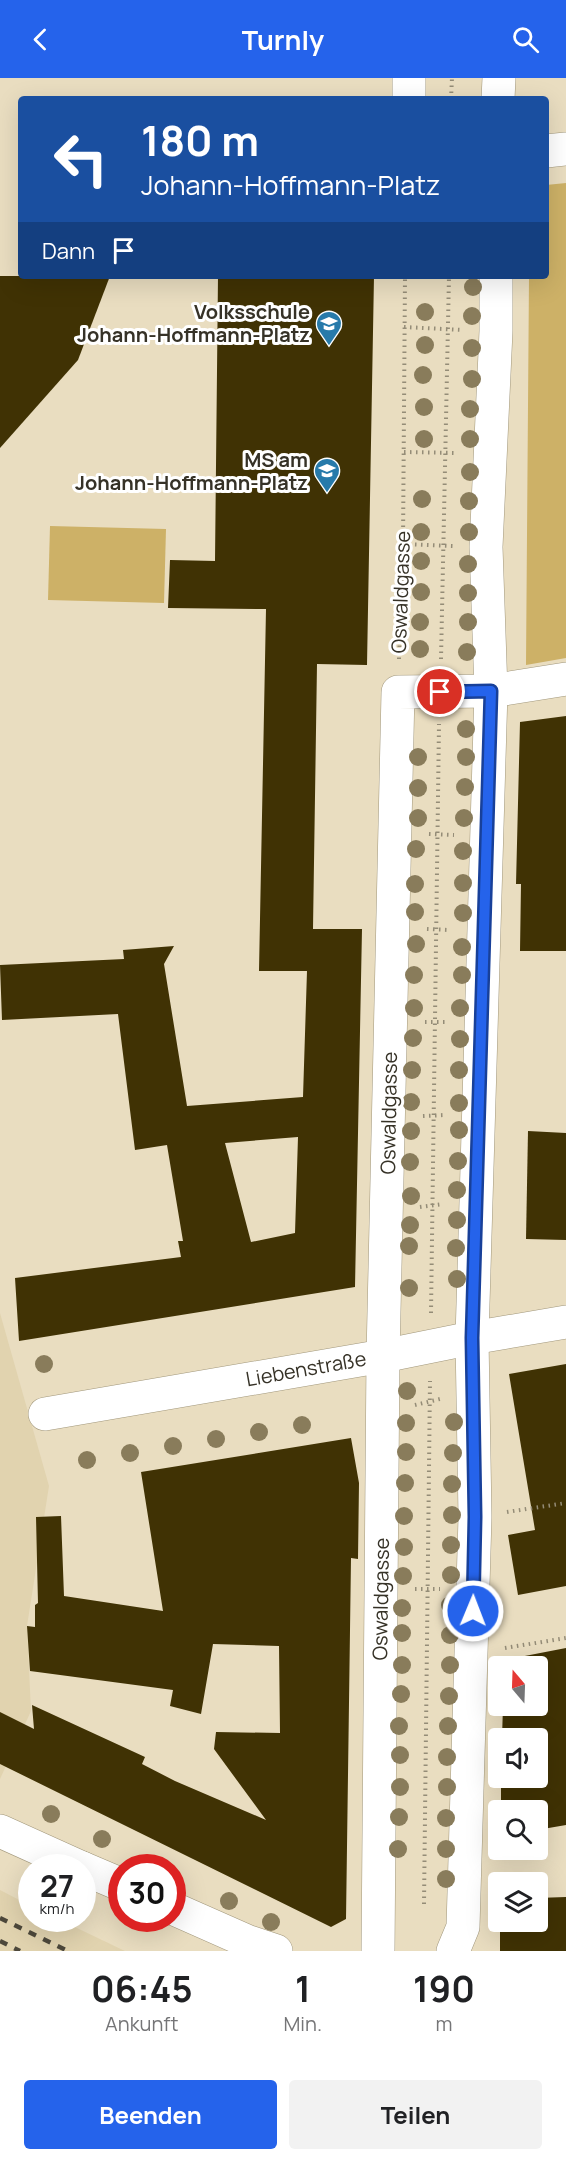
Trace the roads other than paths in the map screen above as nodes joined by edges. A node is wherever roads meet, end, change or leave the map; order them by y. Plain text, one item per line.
1 (409, 78) edge
2 (499, 78) edge
3 (409, 96) edge
4 (498, 96) edge
5 (566, 149) edge
6 (549, 151) edge
7 (496, 279) edge
8 (566, 679) edge
9 (491, 691) junction
10 (566, 1322) edge
11 (472, 1338) junction
12 (383, 1356) junction
13 (45, 1414) dead end
14 (0, 1831) edge
15 (51, 1854) edge
16 (186, 1914) edge
17 (458, 1939) edge
18 (276, 1951) edge
19 (378, 1951) edge

1 - 3 street
2 - 4 street
5 - 6 street
7 - 9 street
8 - 9 street
9 - 11 street
9 - 12 street, Oswaldgasse
10 - 11 street, Liebenstraße
11 - 12 street, Liebenstraße
11 - 17 street
12 - 13 street, Liebenstraße
12 - 19 street, Oswaldgasse
14 - 15 street
16 - 18 street

